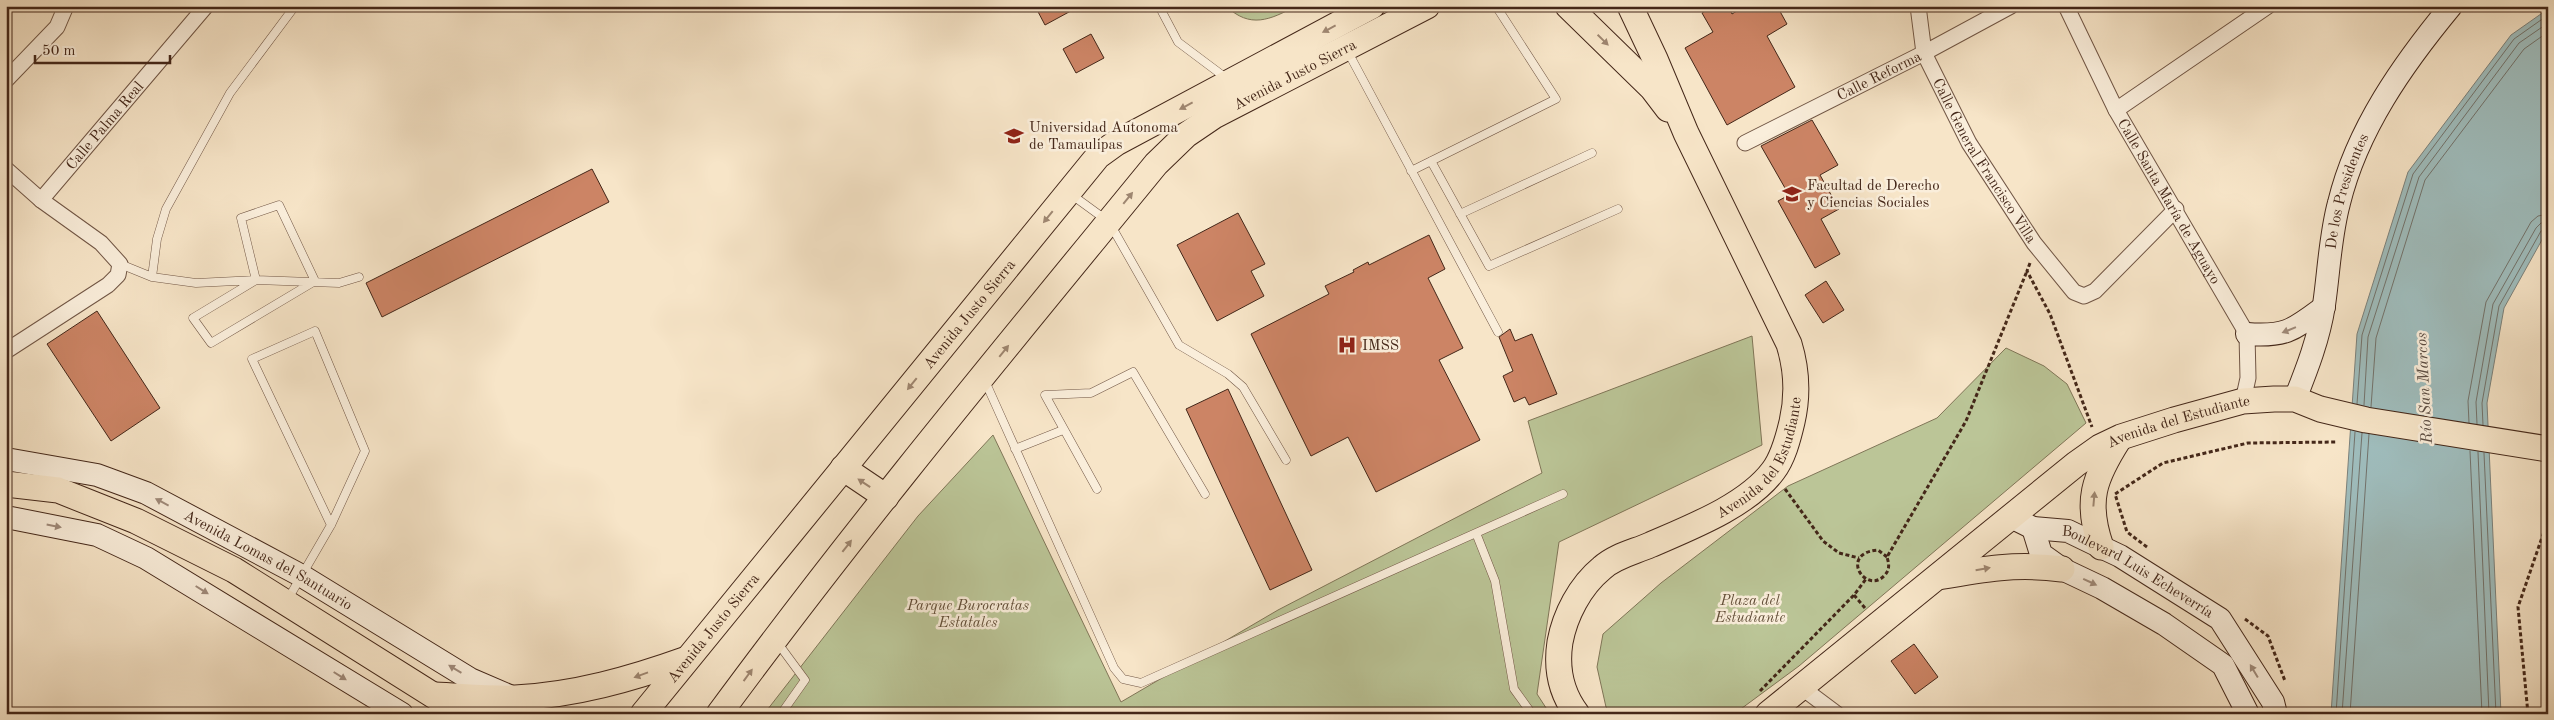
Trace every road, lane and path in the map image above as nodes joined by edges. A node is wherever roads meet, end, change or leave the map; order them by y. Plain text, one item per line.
1 (66, 6) edge
2 (206, 6) edge
3 (295, 6) edge
4 (1159, 6) edge
5 (1372, 6) edge
6 (1427, 6) edge
7 (1496, 6) edge
8 (1568, 6) edge
9 (1630, 6) edge
10 (1918, 6) edge
11 (2066, 6) edge
12 (2268, 6) edge
13 (2451, 6) edge
14 (2007, 7) edge
15 (1346, 48) junction
16 (1924, 53) junction
17 (6, 80) edge
18 (1231, 82) junction
19 (2116, 110) junction
20 (1686, 132) junction
21 (1745, 143) dead end
22 (1592, 153) dead end
23 (1431, 161) junction
24 (6, 169) edge
25 (1411, 171) junction
26 (1068, 192) junction
27 (41, 200) junction
28 (1618, 209) dead end
29 (2176, 210) junction
30 (1460, 214) junction
31 (1109, 222) junction
32 (2037, 247) junction
33 (120, 264) junction
34 (2027, 271) junction
35 (152, 277) junction
36 (358, 277) dead end
37 (256, 280) junction
38 (315, 281) junction
39 (2324, 307) junction
40 (1498, 332) dead end
41 (2247, 334) junction
42 (6, 351) edge
43 (983, 377) junction
44 (2295, 399) junction
45 (2243, 401) junction
46 (1063, 430) junction
47 (2110, 442) junction
48 (2337, 442) dead end
49 (1015, 449) junction
50 (2548, 449) edge
51 (6, 459) edge
52 (1286, 460) dead end
53 (843, 468) junction
54 (1773, 472) junction
55 (6, 484) edge
56 (1097, 489) dead end
57 (1205, 494) dead end
58 (1563, 494) dead end
59 (886, 497) junction
60 (6, 516) edge
61 (2012, 517) junction
62 (2548, 520) edge
63 (331, 525) junction
64 (2033, 528) junction
65 (1476, 533) junction
66 (162, 534) junction
67 (2101, 546) junction
68 (2150, 550) dead end
69 (1887, 557) junction
70 (146, 558) junction
71 (1858, 558) junction
72 (2062, 569) junction
73 (302, 576) junction
74 (1936, 577) junction
75 (1866, 579) junction
76 (286, 603) junction
77 (2244, 618) dead end
78 (399, 635) junction
79 (774, 639) junction
80 (687, 659) junction
81 (380, 662) junction
82 (1801, 687) junction
83 (2288, 688) dead end
84 (435, 695) junction
85 (515, 698) junction
86 (1760, 706) edge
87 (402, 714) edge
88 (463, 714) edge
89 (643, 714) edge
90 (719, 714) edge
91 (780, 714) edge
92 (1532, 714) edge
93 (1577, 714) edge
94 (1837, 714) edge
95 (2248, 714) edge
96 (2276, 714) edge
97 (2528, 714) edge

1 - 17 street
2 - 27 street, Calle Palma Real
3 - 35 lane
4 - 18 lane
5 -> 18 main road, Avenida Justo Sierra
6 - 15 main road, Avenida Justo Sierra
7 - 23 lane
8 -> 20 main road
9 - 20 main road
10 - 16 street, Calle General Francisco Villa
11 - 19 street, Calle Santa María de Aguayo
12 - 19 street
13 - 39 main road, De los Presidentes
14 - 16 street, Calle Reforma
15 - 25 lane
31 -> 15 main road, Avenida Justo Sierra
16 - 21 street, Calle Reforma
16 - 32 street, Calle General Francisco Villa
18 -> 26 main road, Avenida Justo Sierra
19 - 29 street, Calle Santa María de Aguayo
20 - 54 main road, Avenida del Estudiante
22 - 30 lane
23 - 25 lane
23 - 30 lane
24 - 27 street
25 - 40 lane
26 - 31 lane
26 -> 53 main road, Avenida Justo Sierra
27 - 33 street
28 - 30 lane
29 - 32 street, Calle General Francisco Villa
29 - 41 street, Calle Santa María de Aguayo
43 -> 31 main road, Avenida Justo Sierra
31 - 52 lane
32 - 34 path
33 - 35 lane
33 - 42 street
34 - 47 path
34 - 69 path
35 - 37 lane
36 - 38 lane
37 - 38 lane
37 - 38 lane
37 - 38 lane
39 -> 41 main road
39 - 44 main road, De los Presidentes
41 - 45 street, Calle Santa María de Aguayo
43 - 49 lane
43 - 59 main road, Avenida Justo Sierra
44 - 45 main road, Avenida del Estudiante
44 - 50 main road
45 - 47 main road, Avenida del Estudiante
46 - 49 lane
46 - 56 lane
46 - 57 lane
47 - 61 main road, Avenida del Estudiante
67 -> 47 main road
48 - 68 path
49 - 65 lane
73 -> 51 main road, Avenida Lomas del Santuario
59 -> 53 main road
53 - 80 main road, Avenida Justo Sierra
54 - 71 path
54 - 93 main road, Avenida del Estudiante
55 - 66 main road, Avenida Lomas del Santuario
58 - 65 lane
79 -> 59 main road, Avenida Justo Sierra
60 -> 70 main road
61 - 64 main road, Boulevard Luis Echeverría
61 - 74 main road, Avenida del Estudiante
62 - 97 path
63 - 63 lane
63 - 73 lane
64 - 67 main road, Boulevard Luis Echeverría
64 - 72 main road, Boulevard Luis Echeverría
65 - 92 lane
66 - 70 main road
66 - 76 main road, Avenida Lomas del Santuario
96 -> 67 main road, Boulevard Luis Echeverría
69 - 71 path
69 - 75 path
70 -> 87 main road
71 - 75 path
74 -> 72 main road
72 -> 95 main road, Boulevard Luis Echeverría
73 - 76 lane
73 - 78 main road, Avenida Lomas del Santuario
74 - 82 main road, Avenida del Estudiante
75 - 86 path
76 - 81 main road, Avenida Lomas del Santuario
77 - 83 path
78 - 81 main road
85 -> 78 main road, Avenida Lomas del Santuario
90 -> 79 main road, Avenida Justo Sierra
79 - 91 lane
80 -> 85 main road
80 - 89 main road, Avenida Justo Sierra
81 - 84 main road, Avenida Lomas del Santuario
82 - 86 main road, Avenida del Estudiante
82 - 94 street
84 - 85 main road
84 - 88 main road, Avenida Lomas del Santuario

